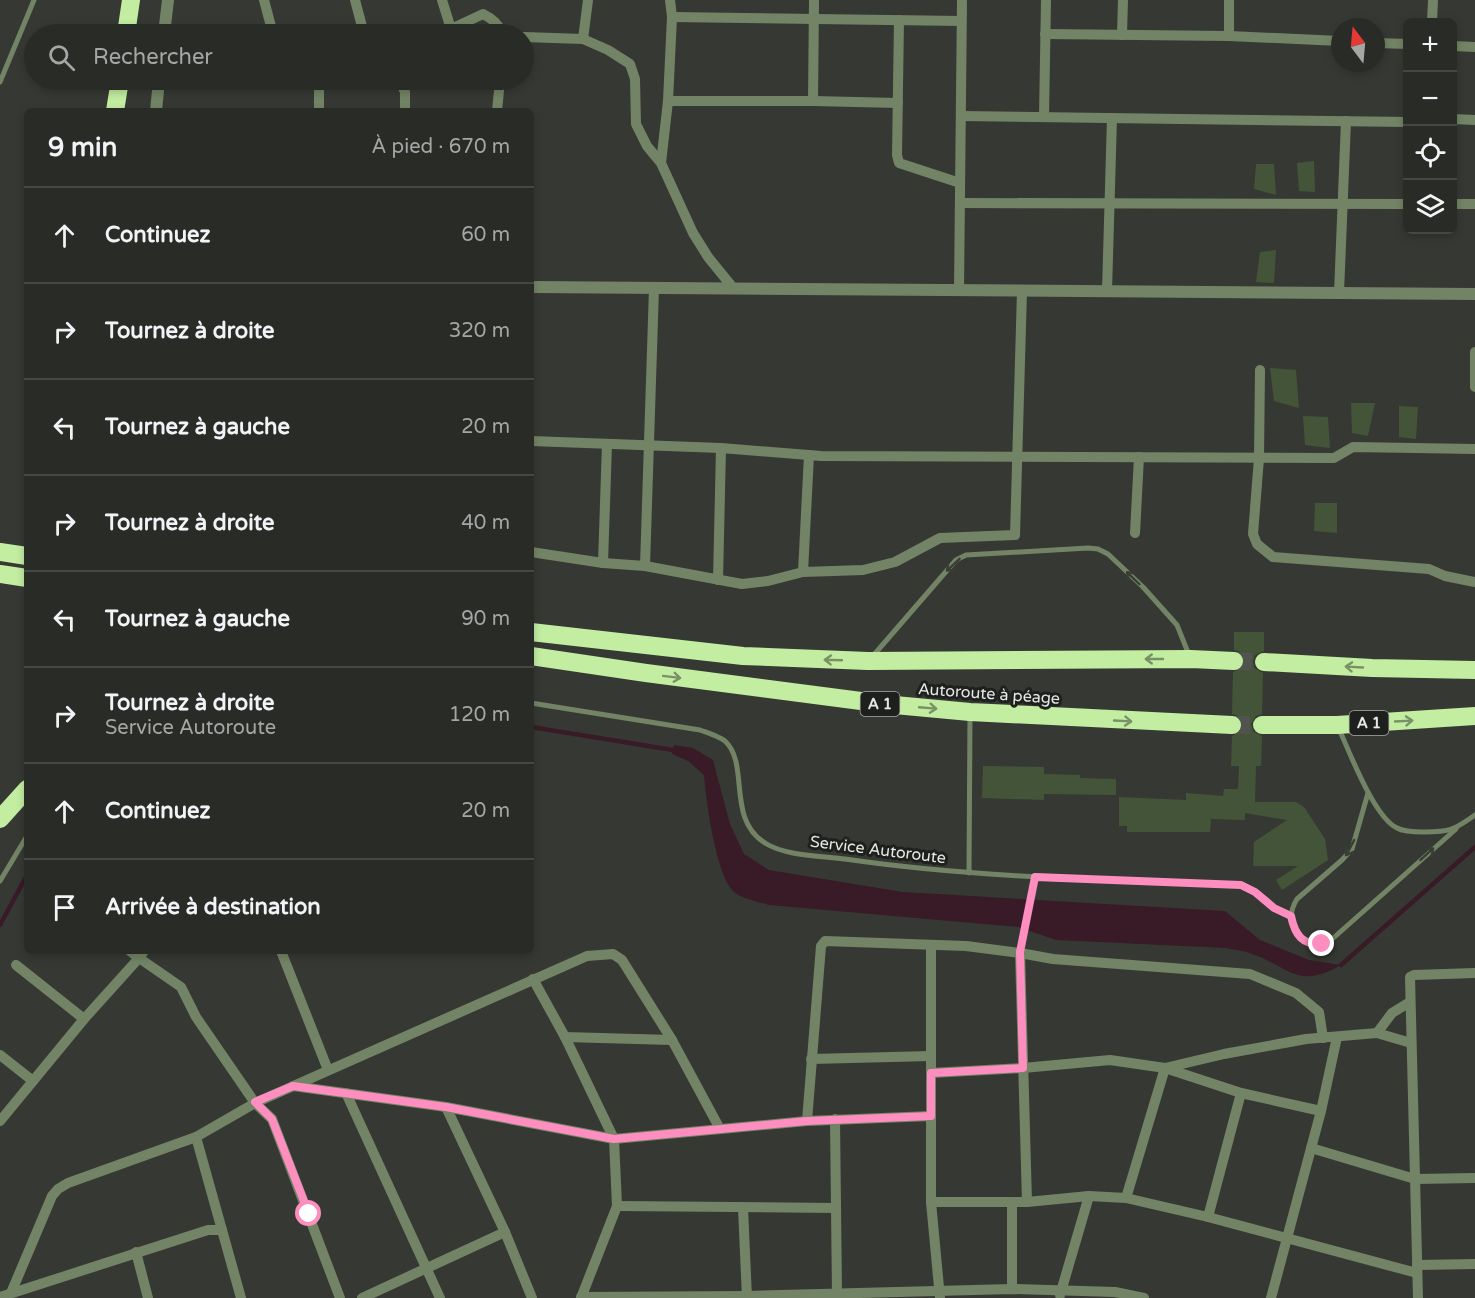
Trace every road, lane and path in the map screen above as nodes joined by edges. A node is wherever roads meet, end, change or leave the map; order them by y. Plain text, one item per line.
1 (34, 0) edge
2 (131, 0) edge
3 (168, 0) edge
4 (264, 0) edge
5 (355, 0) edge
6 (442, 0) edge
7 (588, 0) edge
8 (670, 0) edge
9 (813, 0) edge
10 (962, 0) edge
11 (1046, 0) edge
12 (1123, 0) edge
13 (1229, 0) edge
14 (1433, 0) edge
15 (672, 17) junction
16 (1432, 18) edge
17 (813, 19) junction
18 (899, 20) junction
19 (962, 21) junction
20 (24, 24) edge
21 (24, 24) edge
22 (127, 24) edge
23 (165, 24) edge
24 (270, 24) edge
25 (361, 24) edge
26 (449, 24) edge
27 (462, 24) edge
28 (497, 24) edge
29 (1045, 34) junction
30 (1122, 35) junction
31 (1229, 36) junction
32 (534, 37) edge
33 (583, 39) junction
34 (1331, 41) edge
35 (1385, 43) edge
36 (1403, 44) edge
37 (1457, 46) edge
38 (1475, 47) edge
39 (0, 82) edge
40 (118, 90) edge
41 (158, 90) edge
42 (319, 90) edge
43 (404, 90) edge
44 (499, 90) edge
45 (668, 101) junction
46 (813, 101) junction
47 (898, 103) junction
48 (115, 108) edge
49 (156, 108) edge
50 (319, 108) edge
51 (405, 108) edge
52 (497, 108) edge
53 (961, 116) junction
54 (1044, 117) junction
55 (1112, 118) junction
56 (1457, 119) edge
57 (1475, 120) edge
58 (1346, 122) junction
59 (1403, 122) edge
60 (661, 162) junction
61 (960, 183) junction
62 (960, 203) junction
63 (1109, 204) junction
64 (1342, 204) junction
65 (1403, 204) edge
66 (1457, 204) edge
67 (1475, 204) edge
68 (534, 287) edge
69 (654, 288) junction
70 (734, 289) junction
71 (960, 290) junction
72 (1022, 291) junction
73 (1107, 291) junction
74 (1339, 293) junction
75 (1475, 294) edge
76 (1475, 352) edge
77 (1260, 370) dead end
78 (1475, 387) edge
79 (534, 441) edge
80 (607, 444) junction
81 (648, 446) junction
82 (721, 448) junction
83 (1475, 449) edge
84 (809, 455) junction
85 (1017, 457) junction
86 (1139, 457) junction
87 (1259, 458) junction
88 (1135, 533) dead end
89 (0, 552) edge
90 (534, 552) edge
91 (24, 556) edge
92 (603, 563) junction
93 (645, 566) junction
94 (803, 572) junction
95 (0, 574) edge
96 (24, 578) edge
97 (718, 580) junction
98 (1475, 582) edge
99 (534, 625) edge
100 (534, 632) edge
101 (626, 643) junction
102 (534, 656) edge
103 (1191, 659) junction
104 (868, 661) junction
105 (1234, 662) tunnel mouth
106 (1264, 662) tunnel mouth
107 (534, 663) edge
108 (1475, 670) edge
109 (646, 673) junction
110 (534, 703) edge
111 (970, 712) junction
112 (1475, 716) edge
113 (1232, 725) tunnel mouth
114 (1337, 725) junction
115 (1262, 726) tunnel mouth
116 (24, 792) edge
117 (1368, 793) junction
118 (1475, 815) edge
119 (0, 819) edge
120 (1456, 829) junction
121 (24, 841) edge
122 (969, 873) junction
123 (1035, 877) junction
124 (0, 881) edge
125 (1291, 916) junction
126 (931, 945) junction
127 (1020, 952) junction
128 (137, 954) edge
129 (139, 954) edge
130 (282, 954) edge
131 (16, 965) dead end
132 (1475, 973) edge
133 (533, 980) junction
134 (1410, 1002) junction
135 (84, 1019) junction
136 (1377, 1033) junction
137 (565, 1037) junction
138 (1337, 1037) junction
139 (1323, 1038) junction
140 (672, 1040) junction
141 (1411, 1043) junction
142 (0, 1055) edge
143 (931, 1056) junction
144 (811, 1059) junction
145 (1023, 1068) junction
146 (1165, 1068) junction
147 (328, 1070) junction
148 (931, 1073) junction
149 (33, 1081) junction
150 (293, 1086) junction
151 (346, 1093) junction
152 (1241, 1093) junction
153 (255, 1102) junction
154 (446, 1107) junction
155 (1320, 1112) junction
156 (931, 1116) junction
157 (835, 1119) junction
158 (0, 1121) edge
159 (807, 1121) junction
160 (720, 1129) junction
161 (196, 1137) junction
162 (614, 1139) junction
163 (1311, 1148) junction
164 (1475, 1178) edge
165 (1415, 1179) junction
166 (1089, 1196) junction
167 (1126, 1198) junction
168 (931, 1202) junction
169 (1012, 1202) junction
170 (1027, 1202) junction
171 (616, 1206) junction
172 (743, 1208) junction
173 (836, 1208) junction
174 (1208, 1217) junction
175 (222, 1230) junction
176 (505, 1232) junction
177 (1287, 1238) junction
178 (136, 1252) junction
179 (1475, 1264) edge
180 (427, 1268) junction
181 (1417, 1269) junction
182 (1012, 1289) junction
183 (837, 1294) junction
184 (1060, 1294) edge
185 (5, 1295) edge
186 (940, 1295) edge
187 (1113, 1295) edge
188 (581, 1297) edge
189 (747, 1297) edge
190 (148, 1298) edge
191 (241, 1298) edge
192 (340, 1298) edge
193 (362, 1298) edge
194 (440, 1298) edge
195 (532, 1298) edge
196 (1144, 1298) edge
197 (1271, 1298) edge
198 (1418, 1298) edge

1 - 20 lane
2 - 22 highway
3 - 23 street
4 - 24 street
5 - 25 street
6 - 26 street
7 - 33 street
8 - 15 street
9 - 17 street
10 - 19 street
11 - 29 street
12 - 30 street
13 - 31 street
14 - 16 street
15 - 17 street
15 - 45 street
17 - 18 street
17 - 46 street
18 - 19 street
18 - 47 street
19 - 53 street
21 - 39 lane
27 - 28 street
29 - 30 street
29 - 54 street
30 - 31 street
31 - 34 street
32 - 33 street
33 - 60 street
35 - 36 street
37 - 38 street
40 - 48 highway
41 - 49 street
42 - 50 street
43 - 51 street
44 - 52 street
45 - 46 street
45 - 60 street
46 - 47 street
47 - 61 street
53 - 54 street
53 - 61 street
54 - 55 street
55 - 58 street
55 - 63 street
56 - 57 street
58 - 59 street
58 - 64 street
60 - 70 street
61 - 62 street
62 - 63 street
62 - 71 street
63 - 64 street
63 - 73 street
64 - 65 street
64 - 74 street
66 - 67 street
68 - 69 street
69 - 70 street
69 - 81 street
70 - 71 street
71 - 72 street
72 - 73 street
72 - 85 street
73 - 74 street
74 - 75 street
76 - 78 street
77 - 87 street
79 - 80 street
80 - 81 street
80 - 92 street
81 - 82 street
81 - 93 street
82 - 84 street
82 - 97 street
83 - 87 street
84 - 85 street
84 - 94 street
85 - 86 street
85 - 94 street
86 - 87 street
86 - 88 street
87 - 98 street
89 - 91 highway
90 - 92 street
92 - 93 street
93 - 97 street
94 - 97 street
95 - 96 highway
99 - 101 highway
100 - 101 highway
104 -> 101 highway
102 - 109 highway, Autoroute à péage / A 1
103 -> 104 highway
103 -> 104 lane
103 - 105 highway
108 -> 106 highway
107 - 109 highway
109 -> 111 highway, Autoroute à péage / A 1
110 - 122 lane, Service Autoroute
111 -> 113 highway, Autoroute à péage / A 1
111 - 122 lane
114 -> 112 highway, A 1
114 - 115 highway, A 1
114 - 117 lane
116 - 119 highway
117 - 120 lane
117 -> 125 lane
118 - 120 lane
125 -> 120 lane
121 - 124 lane
122 - 123 lane, Service Autoroute
123 - 125 lane, Service Autoroute
123 - 127 lane
126 - 127 street
126 - 143 street
126 - 144 street
127 - 139 street
127 - 145 street
128 - 135 street
129 - 153 street
130 - 147 street
131 - 135 street
132 - 134 street
133 - 137 street
133 - 140 street
133 - 147 street
134 - 136 street
134 - 141 street
135 - 149 street
136 - 138 street
136 - 141 street
137 - 140 street
137 - 162 street
138 - 139 street
138 - 155 street
139 - 146 street
140 - 160 street
141 - 165 street
142 - 149 street
143 - 144 street
143 - 148 street
144 - 159 street
145 - 146 street
145 - 148 street
145 - 170 street
146 - 152 street
146 - 167 street
147 - 150 street
148 - 156 street
149 - 158 street
150 - 151 street
150 - 153 street
151 - 154 street
151 - 180 street
152 - 155 street
152 - 174 street
153 - 161 street
153 - 192 street
154 - 162 street
154 - 176 street
155 - 163 street
156 - 157 street
156 - 168 street
157 - 159 street
157 - 173 street
159 - 160 street
160 - 162 street
161 - 175 street
161 - 185 street
162 - 171 street
163 - 165 street
163 - 177 street
164 - 165 street
165 - 181 street
166 - 167 street
166 - 170 street
166 - 184 street
167 - 174 street
168 - 169 street
168 - 186 street
169 - 170 street
169 - 182 street
171 - 172 street
171 - 188 street
172 - 173 street
172 - 189 street
173 - 183 street
174 - 177 street
175 - 178 street
175 - 191 street
176 - 180 street
176 - 195 street
177 - 181 street
177 - 197 street
178 - 185 street
178 - 190 street
179 - 181 street
180 - 193 street
180 - 194 street
181 - 198 street
182 - 184 street
182 - 186 street
183 - 186 street
183 - 189 street
184 - 187 street
187 - 196 street
188 - 189 street

